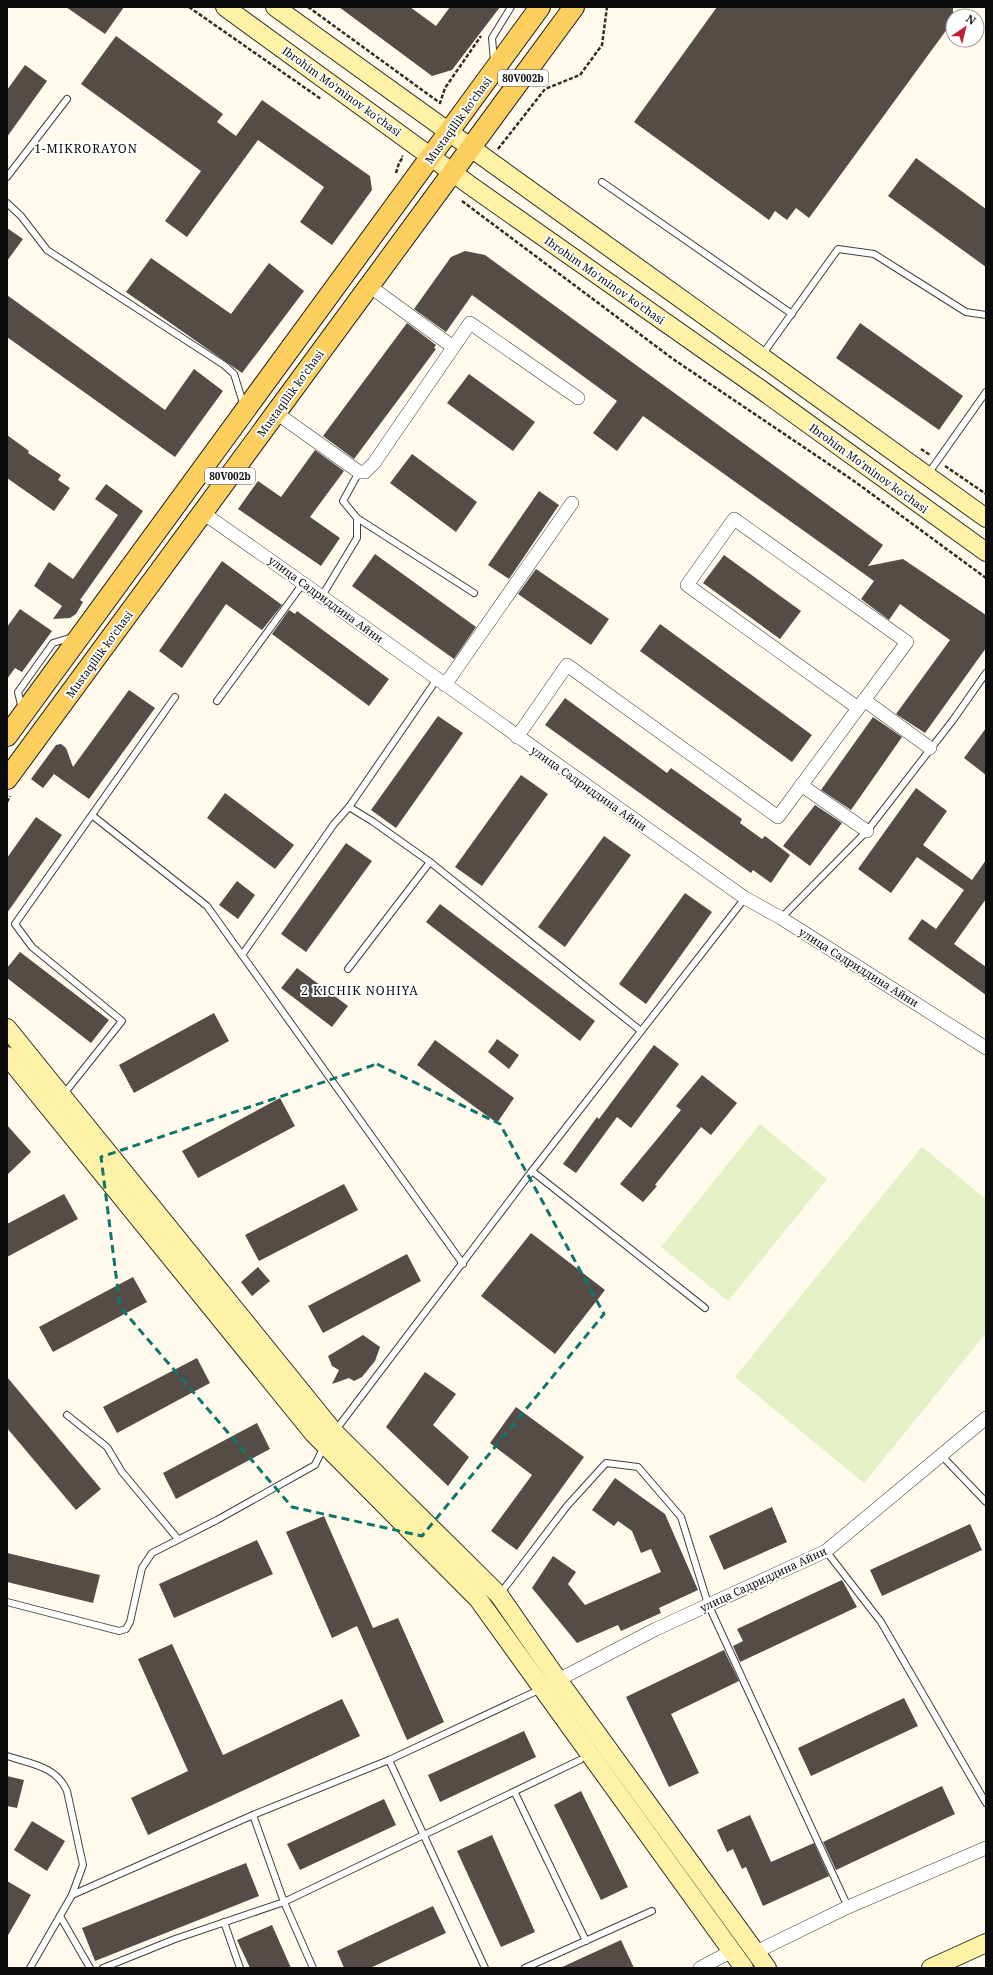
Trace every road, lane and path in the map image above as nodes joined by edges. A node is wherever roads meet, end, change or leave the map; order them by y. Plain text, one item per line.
1 (189, 7) edge
2 (225, 7) edge
3 (275, 7) edge
4 (308, 7) edge
5 (512, 7) edge
6 (540, 7) edge
7 (574, 7) edge
8 (607, 7) edge
9 (484, 32) dead end
10 (495, 69) junction
11 (67, 99) dead end
12 (322, 100) dead end
13 (449, 132) junction
14 (471, 148) junction
15 (397, 153) dead end
16 (503, 155) dead end
17 (431, 156) junction
18 (399, 164) dead end
19 (453, 173) junction
20 (7, 177) edge
21 (602, 182) dead end
22 (458, 199) dead end
23 (7, 203) edge
24 (368, 285) junction
25 (792, 314) junction
26 (986, 315) edge
27 (453, 347) junction
28 (761, 357) junction
29 (986, 392) edge
30 (578, 398) dead end
31 (245, 411) junction
32 (275, 412) junction
33 (919, 448) dead end
34 (937, 460) junction
35 (359, 472) junction
36 (927, 476) junction
37 (986, 494) edge
38 (572, 503) dead end
39 (203, 513) junction
40 (357, 518) junction
41 (986, 518) edge
42 (986, 552) edge
43 (986, 578) edge
44 (304, 582) junction
45 (474, 593) dead end
46 (322, 596) junction
47 (986, 673) edge
48 (441, 682) junction
49 (176, 697) dead end
50 (217, 701) dead end
51 (861, 704) junction
52 (7, 736) edge
53 (517, 737) junction
54 (930, 748) junction
55 (7, 779) edge
56 (801, 785) junction
57 (349, 807) junction
58 (93, 816) junction
59 (867, 831) junction
60 (430, 862) junction
61 (745, 898) junction
62 (781, 918) junction
63 (242, 955) junction
64 (348, 969) dead end
65 (7, 1028) edge
66 (641, 1031) junction
67 (986, 1048) edge
68 (7, 1056) edge
69 (62, 1096) junction
70 (532, 1171) junction
71 (463, 1264) junction
72 (705, 1308) dead end
73 (68, 1415) dead end
74 (986, 1418) edge
75 (329, 1439) junction
76 (940, 1454) junction
77 (986, 1502) edge
78 (178, 1539) junction
79 (826, 1550) junction
80 (499, 1594) junction
81 (7, 1602) edge
82 (708, 1604) junction
83 (558, 1680) junction
84 (7, 1756) edge
85 (389, 1760) junction
86 (580, 1760) dead end
87 (515, 1793) junction
88 (986, 1803) edge
89 (253, 1815) junction
90 (424, 1835) junction
91 (986, 1848) edge
92 (72, 1895) junction
93 (284, 1902) junction
94 (848, 1907) junction
95 (652, 1911) dead end
96 (60, 1916) junction
97 (224, 1922) junction
98 (586, 1941) junction
99 (986, 1943) edge
100 (732, 1951) junction
101 (756, 1952) junction
102 (30, 1968) edge
103 (90, 1968) edge
104 (103, 1968) edge
105 (240, 1968) edge
106 (313, 1968) edge
107 (485, 1968) edge
108 (525, 1968) edge
109 (700, 1968) edge
110 (744, 1968) edge
111 (767, 1968) edge
112 (931, 1968) edge

1 - 12 path
2 - 17 main road, Ibrohim Mo'minov ko'chasi
3 - 13 main road
4 - 9 path
5 - 10 lane
6 - 10 main road, Mustaqillik ko'chasi / 80V002b
7 - 14 main road, Mustaqillik ko'chasi / 80V002b
8 - 16 path
10 - 13 main road, Mustaqillik ko'chasi / 80V002b
11 - 20 lane
13 - 14 main road
13 - 17 main road, Mustaqillik ko'chasi
14 - 19 main road, Mustaqillik ko'chasi
14 - 28 main road
15 - 18 path
17 - 19 main road, Ibrohim Mo'minov ko'chasi
17 - 31 main road, Mustaqillik ko'chasi / 80V002b
19 - 24 main road, Mustaqillik ko'chasi / 80V002b
19 - 42 main road, Ibrohim Mo'minov ko'chasi
21 - 25 lane
22 - 43 path
23 - 31 lane
24 - 27 street
24 - 32 main road, Mustaqillik ko'chasi / 80V002b
25 - 26 lane
25 - 28 lane
27 - 30 street
27 - 35 street
28 - 36 main road
29 - 34 lane
31 - 52 main road, Mustaqillik ko'chasi / 80V002b
32 - 35 street
32 - 39 main road, Mustaqillik ko'chasi / 80V002b
33 - 34 path
34 - 36 lane
34 - 37 path
35 - 40 lane
36 - 41 main road
38 - 48 street
39 - 44 street, улица Садриддина Айни
39 - 55 main road, Mustaqillik ko'chasi / 80V002b
40 - 45 lane
40 - 46 lane
44 - 46 street, улица Садриддина Айни
44 - 50 lane
46 - 48 street, улица Садриддина Айни
47 - 54 lane
48 - 53 street, улица Садриддина Айни
48 - 57 lane
49 - 58 lane
51 - 51 street
51 - 54 street
51 - 56 street
53 - 56 street
53 - 61 street, улица Садриддина Айни
54 - 59 lane
56 - 59 street
57 - 60 lane
57 - 63 lane
58 - 63 lane
58 - 69 lane
59 - 62 lane
60 - 64 lane
60 - 66 lane
61 - 62 street, улица Садриддина Айни
61 - 66 lane
62 - 67 street, улица Садриддина Айни
63 - 71 lane
65 - 69 main road
66 - 70 lane
68 - 75 main road
69 - 75 main road
70 - 71 lane
70 - 72 lane
71 - 75 lane
73 - 78 lane
74 - 76 street, улица Садриддина Айни
75 - 78 lane
75 - 80 main road
75 - 100 main road
76 - 77 lane
76 - 79 street, улица Садриддина Айни
78 - 81 lane
79 - 82 street, улица Садриддина Айни
79 - 88 lane
80 - 82 lane
80 - 83 main road
82 - 83 street, улица Садриддина Айни
82 - 94 lane
83 - 85 lane
83 - 101 main road
84 - 92 lane
85 - 89 lane
85 - 90 lane
86 - 87 lane
87 - 90 lane
87 - 98 lane
89 - 92 lane
89 - 93 lane
90 - 93 lane
90 - 107 lane
91 - 94 street
92 - 96 lane
93 - 97 lane
93 - 106 lane
94 - 101 street
95 - 98 lane
96 - 102 lane
96 - 103 lane
97 - 104 lane
97 - 105 lane
98 - 108 lane
99 - 112 main road
100 - 109 street
100 - 110 main road
101 - 111 main road

